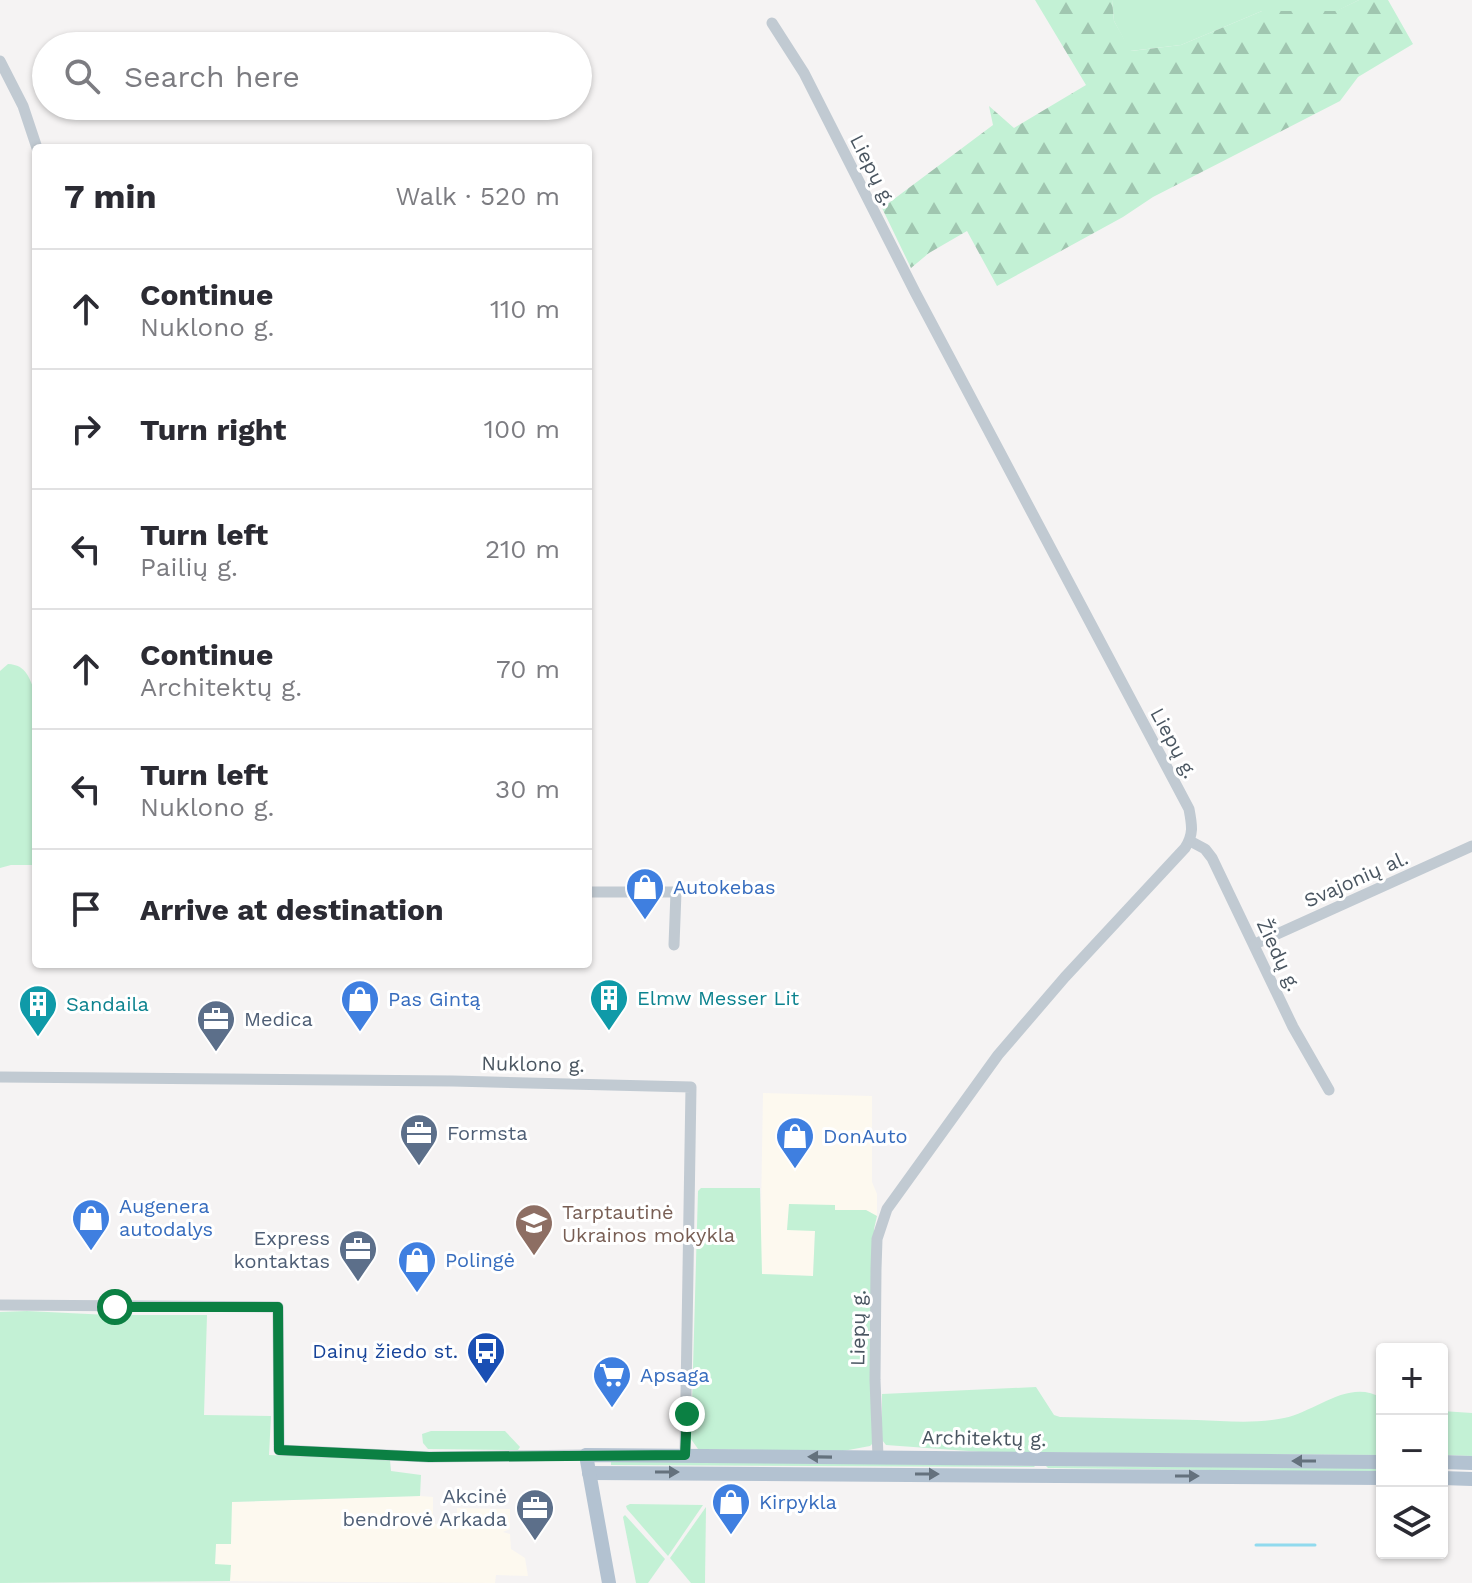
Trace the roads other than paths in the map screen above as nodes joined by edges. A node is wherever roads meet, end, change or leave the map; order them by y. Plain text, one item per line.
1 (772, 23) dead end
2 (0, 61) edge
3 (36, 144) edge
4 (1190, 841) junction
5 (1472, 846) edge
6 (592, 892) edge
7 (1255, 944) junction
8 (674, 945) dead end
9 (3, 1077) edge
10 (1329, 1090) dead end
11 (0, 1305) edge
12 (586, 1455) junction
13 (685, 1455) junction
14 (878, 1457) junction
15 (1043, 1459) junction
16 (1376, 1462) edge
17 (1448, 1462) edge
18 (1472, 1463) edge
19 (589, 1473) junction
20 (1043, 1475) junction
21 (1376, 1478) edge
22 (1448, 1478) edge
23 (1472, 1479) edge
24 (609, 1583) edge

1 - 4 street, Liepų g.
2 - 3 street
4 - 7 street, Žiedų g.
4 - 14 street, Liepų g.
5 - 7 street, Svajonių al.
6 - 8 street
7 - 10 street, Žiedų g.
9 - 13 street, Nuklono g.
11 - 12 street
12 - 13 main road, Architektų g.
12 - 19 main road
14 -> 13 main road, Architektų g.
14 - 15 main road, Architektų g.
16 -> 15 main road, Architektų g.
15 - 20 main road
17 - 18 main road
19 -> 20 main road, Architektų g.
19 - 24 main road
20 -> 21 main road, Architektų g.
22 - 23 main road

